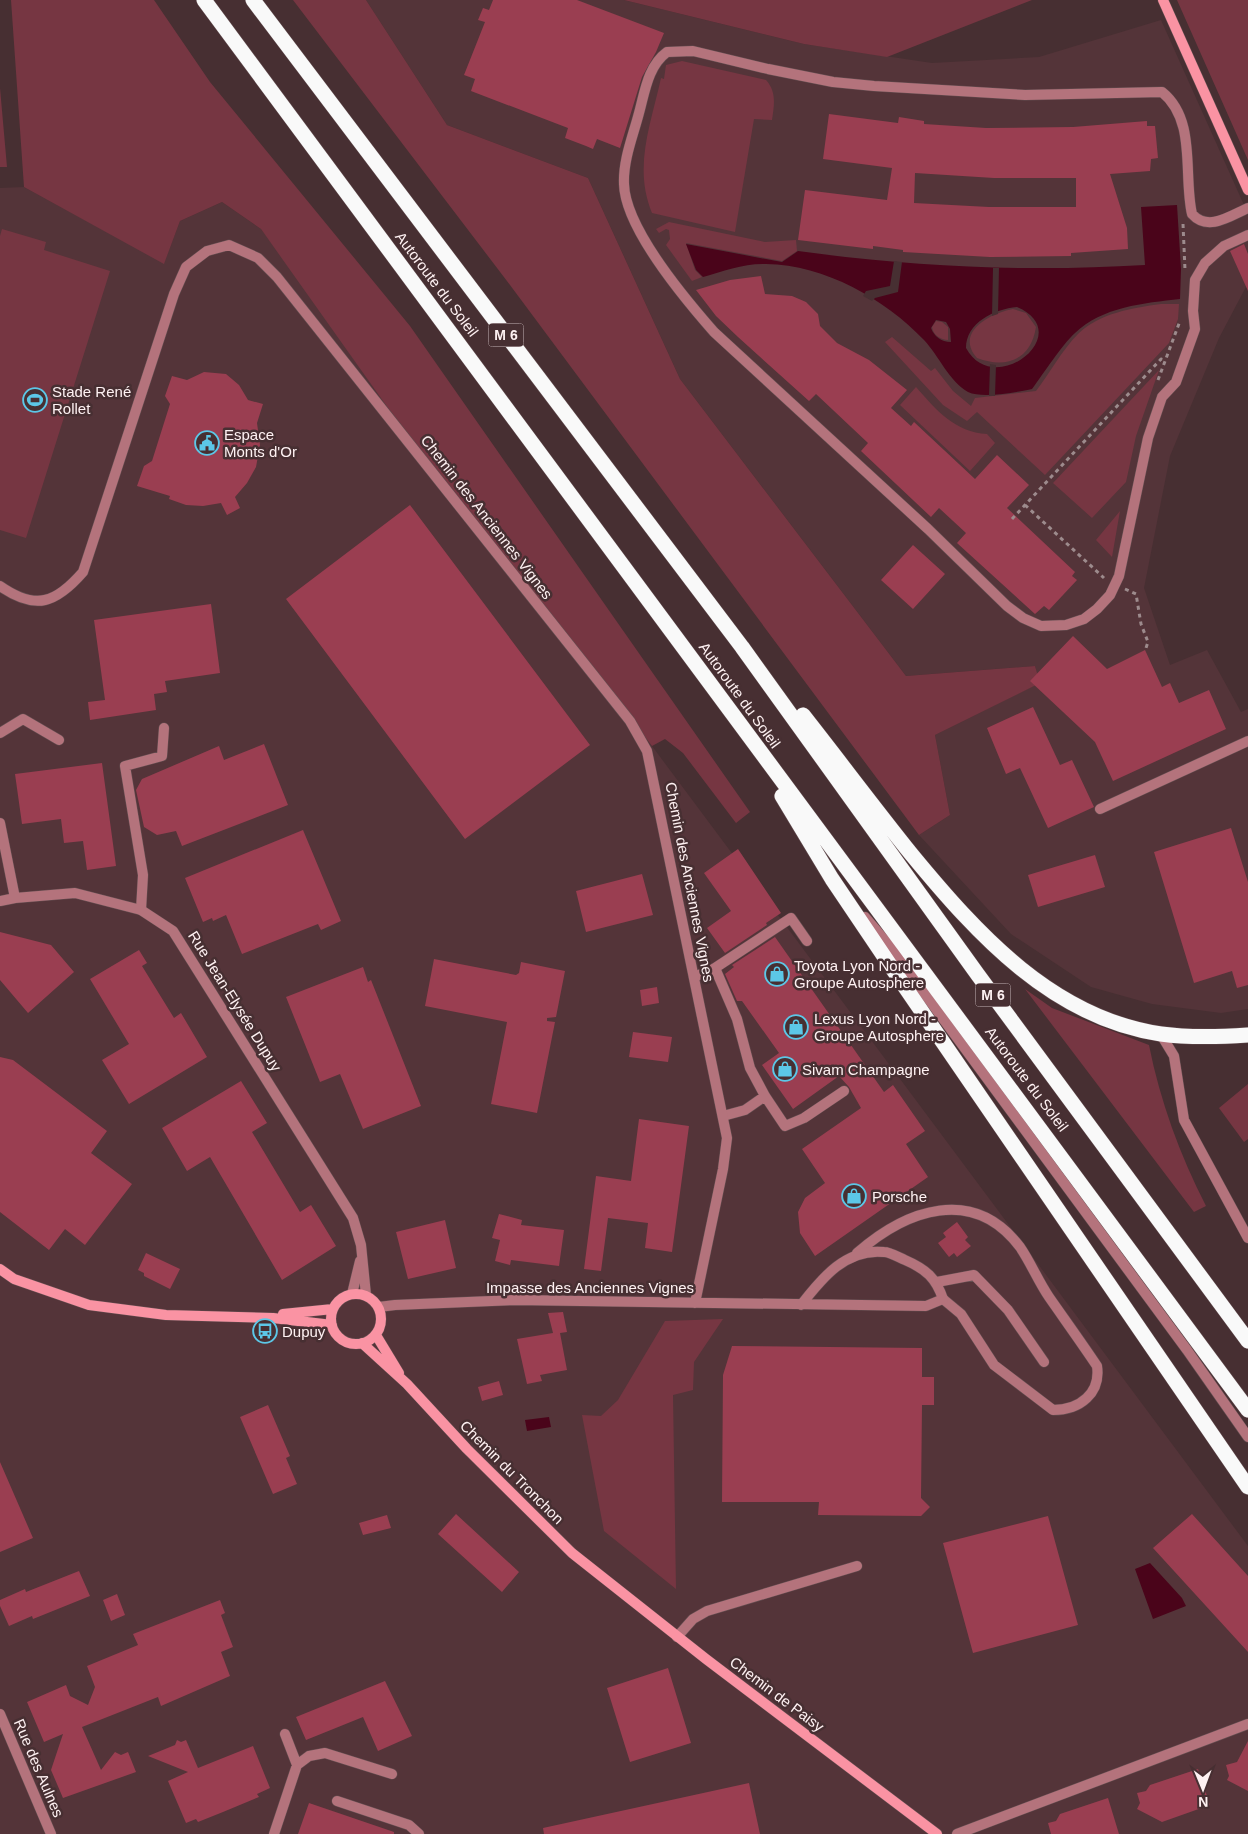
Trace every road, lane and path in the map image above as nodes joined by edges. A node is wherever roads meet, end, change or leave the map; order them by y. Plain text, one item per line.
1 (204, 0) edge
2 (253, 0) edge
3 (1163, 0) edge
4 (1248, 190) edge
5 (1248, 208) edge
6 (1183, 217) dead end
7 (1248, 235) edge
8 (1186, 272) dead end
9 (1182, 317) dead end
10 (1165, 360) junction
11 (1156, 386) dead end
12 (1025, 505) junction
13 (1012, 519) dead end
14 (1110, 571) dead end
15 (1107, 581) junction
16 (0, 586) edge
17 (1102, 586) dead end
18 (1120, 587) dead end
19 (742, 646) junction
20 (1146, 648) dead end
21 (740, 727) junction
22 (164, 728) dead end
23 (0, 733) edge
24 (59, 740) dead end
25 (1248, 741) edge
26 (1100, 809) dead end
27 (0, 823) edge
28 (832, 878) junction
29 (15, 898) junction
30 (0, 902) edge
31 (140, 910) junction
32 (807, 941) dead end
33 (715, 968) junction
34 (694, 977) junction
35 (1160, 1033) junction
36 (1248, 1035) edge
37 (844, 1091) dead end
38 (765, 1096) junction
39 (723, 1116) junction
40 (1248, 1238) edge
41 (361, 1245) junction
42 (857, 1253) junction
43 (0, 1269) edge
44 (937, 1282) junction
45 (352, 1294) junction
46 (366, 1295) junction
47 (943, 1299) junction
48 (695, 1303) junction
49 (801, 1305) junction
50 (379, 1307) junction
51 (333, 1309) junction
52 (250, 1317) junction
53 (332, 1325) junction
54 (376, 1335) junction
55 (1248, 1341) edge
56 (362, 1344) junction
57 (1044, 1362) dead end
58 (407, 1384) junction
59 (1248, 1410) edge
60 (1248, 1437) edge
61 (1248, 1487) edge
62 (857, 1566) dead end
63 (601, 1577) joint
64 (678, 1637) junction
65 (0, 1714) edge
66 (1248, 1724) edge
67 (285, 1734) dead end
68 (297, 1765) junction
69 (392, 1774) dead end
70 (337, 1801) dead end
71 (51, 1834) edge
72 (274, 1834) edge
73 (419, 1834) edge
74 (937, 1834) edge
75 (957, 1834) edge

1 - 21 highway, Autoroute du Soleil / M 6
2 - 19 highway, Autoroute du Soleil / M 6
3 - 4 street
5 - 7 street
6 - 8 path
9 - 10 path
10 - 11 path
10 - 12 path
12 - 13 path
12 - 15 path
14 - 15 path
15 - 17 path
16 - 34 street, Chemin des Anciennes Vignes
18 - 20 path
19 - 35 highway
19 - 55 highway, Autoroute du Soleil / M 6
21 - 28 highway
21 - 59 highway, Autoroute du Soleil / M 6
22 - 31 street
23 - 24 street
25 - 26 street
27 - 29 street
28 - 60 street
28 - 61 highway
29 - 30 street, Rue Jean-Elysée Dupuy
29 - 31 street, Rue Jean-Elysée Dupuy
31 - 41 street, Rue Jean-Elysée Dupuy
32 - 33 street
33 - 34 street
33 - 38 street
34 - 39 street, Chemin des Anciennes Vignes
35 - 36 highway
35 - 40 street
37 - 38 street
38 - 39 street
39 - 48 street, Chemin des Anciennes Vignes
41 - 45 street, Rue Jean-Elysée Dupuy
41 - 46 street, Rue Jean-Elysée Dupuy
42 - 44 street
42 - 47 street
42 - 49 street
43 - 52 street
44 - 47 street
44 - 57 street
45 - 46 street
45 - 51 street
46 - 50 street
47 - 49 street, Impasse des Anciennes Vignes
48 - 49 street, Impasse des Anciennes Vignes
48 - 50 street, Impasse des Anciennes Vignes
50 - 54 street
51 - 52 street
51 - 53 street
52 - 53 street
53 - 56 street
54 - 56 street
54 - 58 street, Chemin du Tronchon
56 - 58 street, Chemin du Tronchon
58 - 63 street, Chemin du Tronchon
62 - 64 street
63 - 64 street, Chemin de Paisy
64 - 74 street, Chemin de Paisy
65 - 71 street, Rue des Aulnes
66 - 75 street
67 - 68 street
68 - 69 street
68 - 72 street
70 - 73 street

